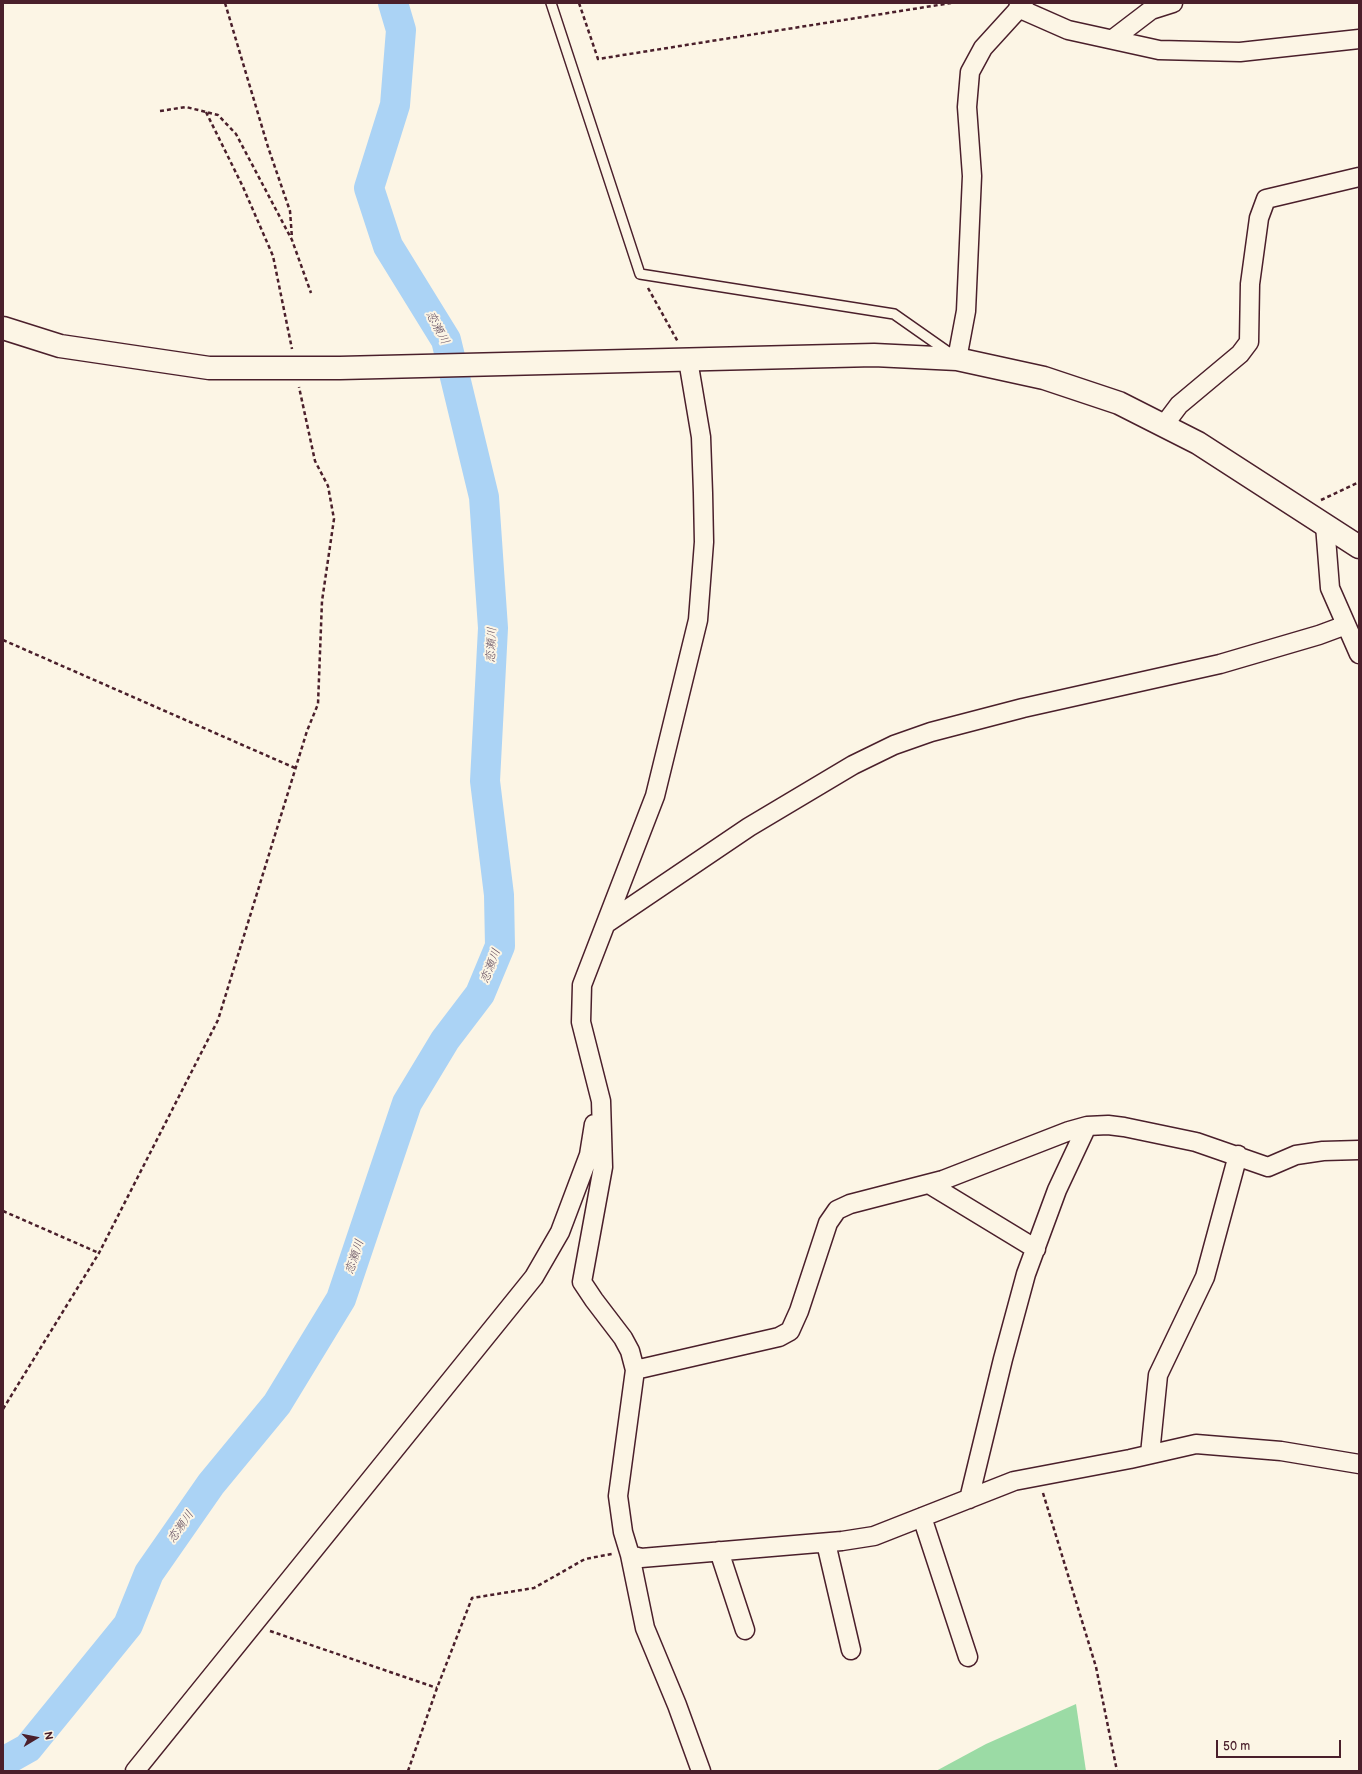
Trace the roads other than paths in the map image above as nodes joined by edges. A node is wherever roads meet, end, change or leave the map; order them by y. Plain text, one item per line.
1 (551, 3) edge
2 (1173, 3) edge
3 (1021, 6) edge
4 (1113, 39) junction
5 (1359, 39) edge
6 (1359, 177) edge
7 (3, 328) edge
8 (957, 359) junction
9 (688, 360) junction
10 (1164, 425) junction
11 (1325, 525) junction
12 (1359, 547) edge
13 (1346, 625) junction
14 (1359, 654) edge
15 (607, 923) junction
16 (601, 1101) junction
17 (1087, 1126) junction
18 (1359, 1150) edge
19 (1238, 1155) junction
20 (929, 1184) junction
21 (1036, 1249) junction
22 (635, 1370) junction
23 (1150, 1454) junction
24 (1359, 1464) edge
25 (970, 1499) junction
26 (922, 1517) junction
27 (826, 1542) junction
28 (719, 1551) junction
29 (630, 1555) junction
30 (745, 1630) dead end
31 (851, 1650) dead end
32 (968, 1657) dead end
33 (135, 1771) edge
34 (701, 1771) edge

1 - 8 lane
2 - 4 street
3 - 4 street
3 - 8 street
4 - 5 street
6 - 10 street
7 - 9 street
8 - 9 street
8 - 10 street
9 - 15 street
10 - 11 street
11 - 12 street
11 - 13 street
13 - 14 street
13 - 15 street
15 - 16 street
16 - 22 street
16 - 33 street
17 - 19 street
17 - 20 street
17 - 21 street
18 - 19 street
19 - 23 street
20 - 21 street
20 - 22 street
21 - 25 street
22 - 29 street
23 - 24 street
23 - 25 street
25 - 26 street
26 - 27 street
26 - 32 street
27 - 28 street
27 - 31 street
28 - 29 street
28 - 30 street
29 - 34 street

